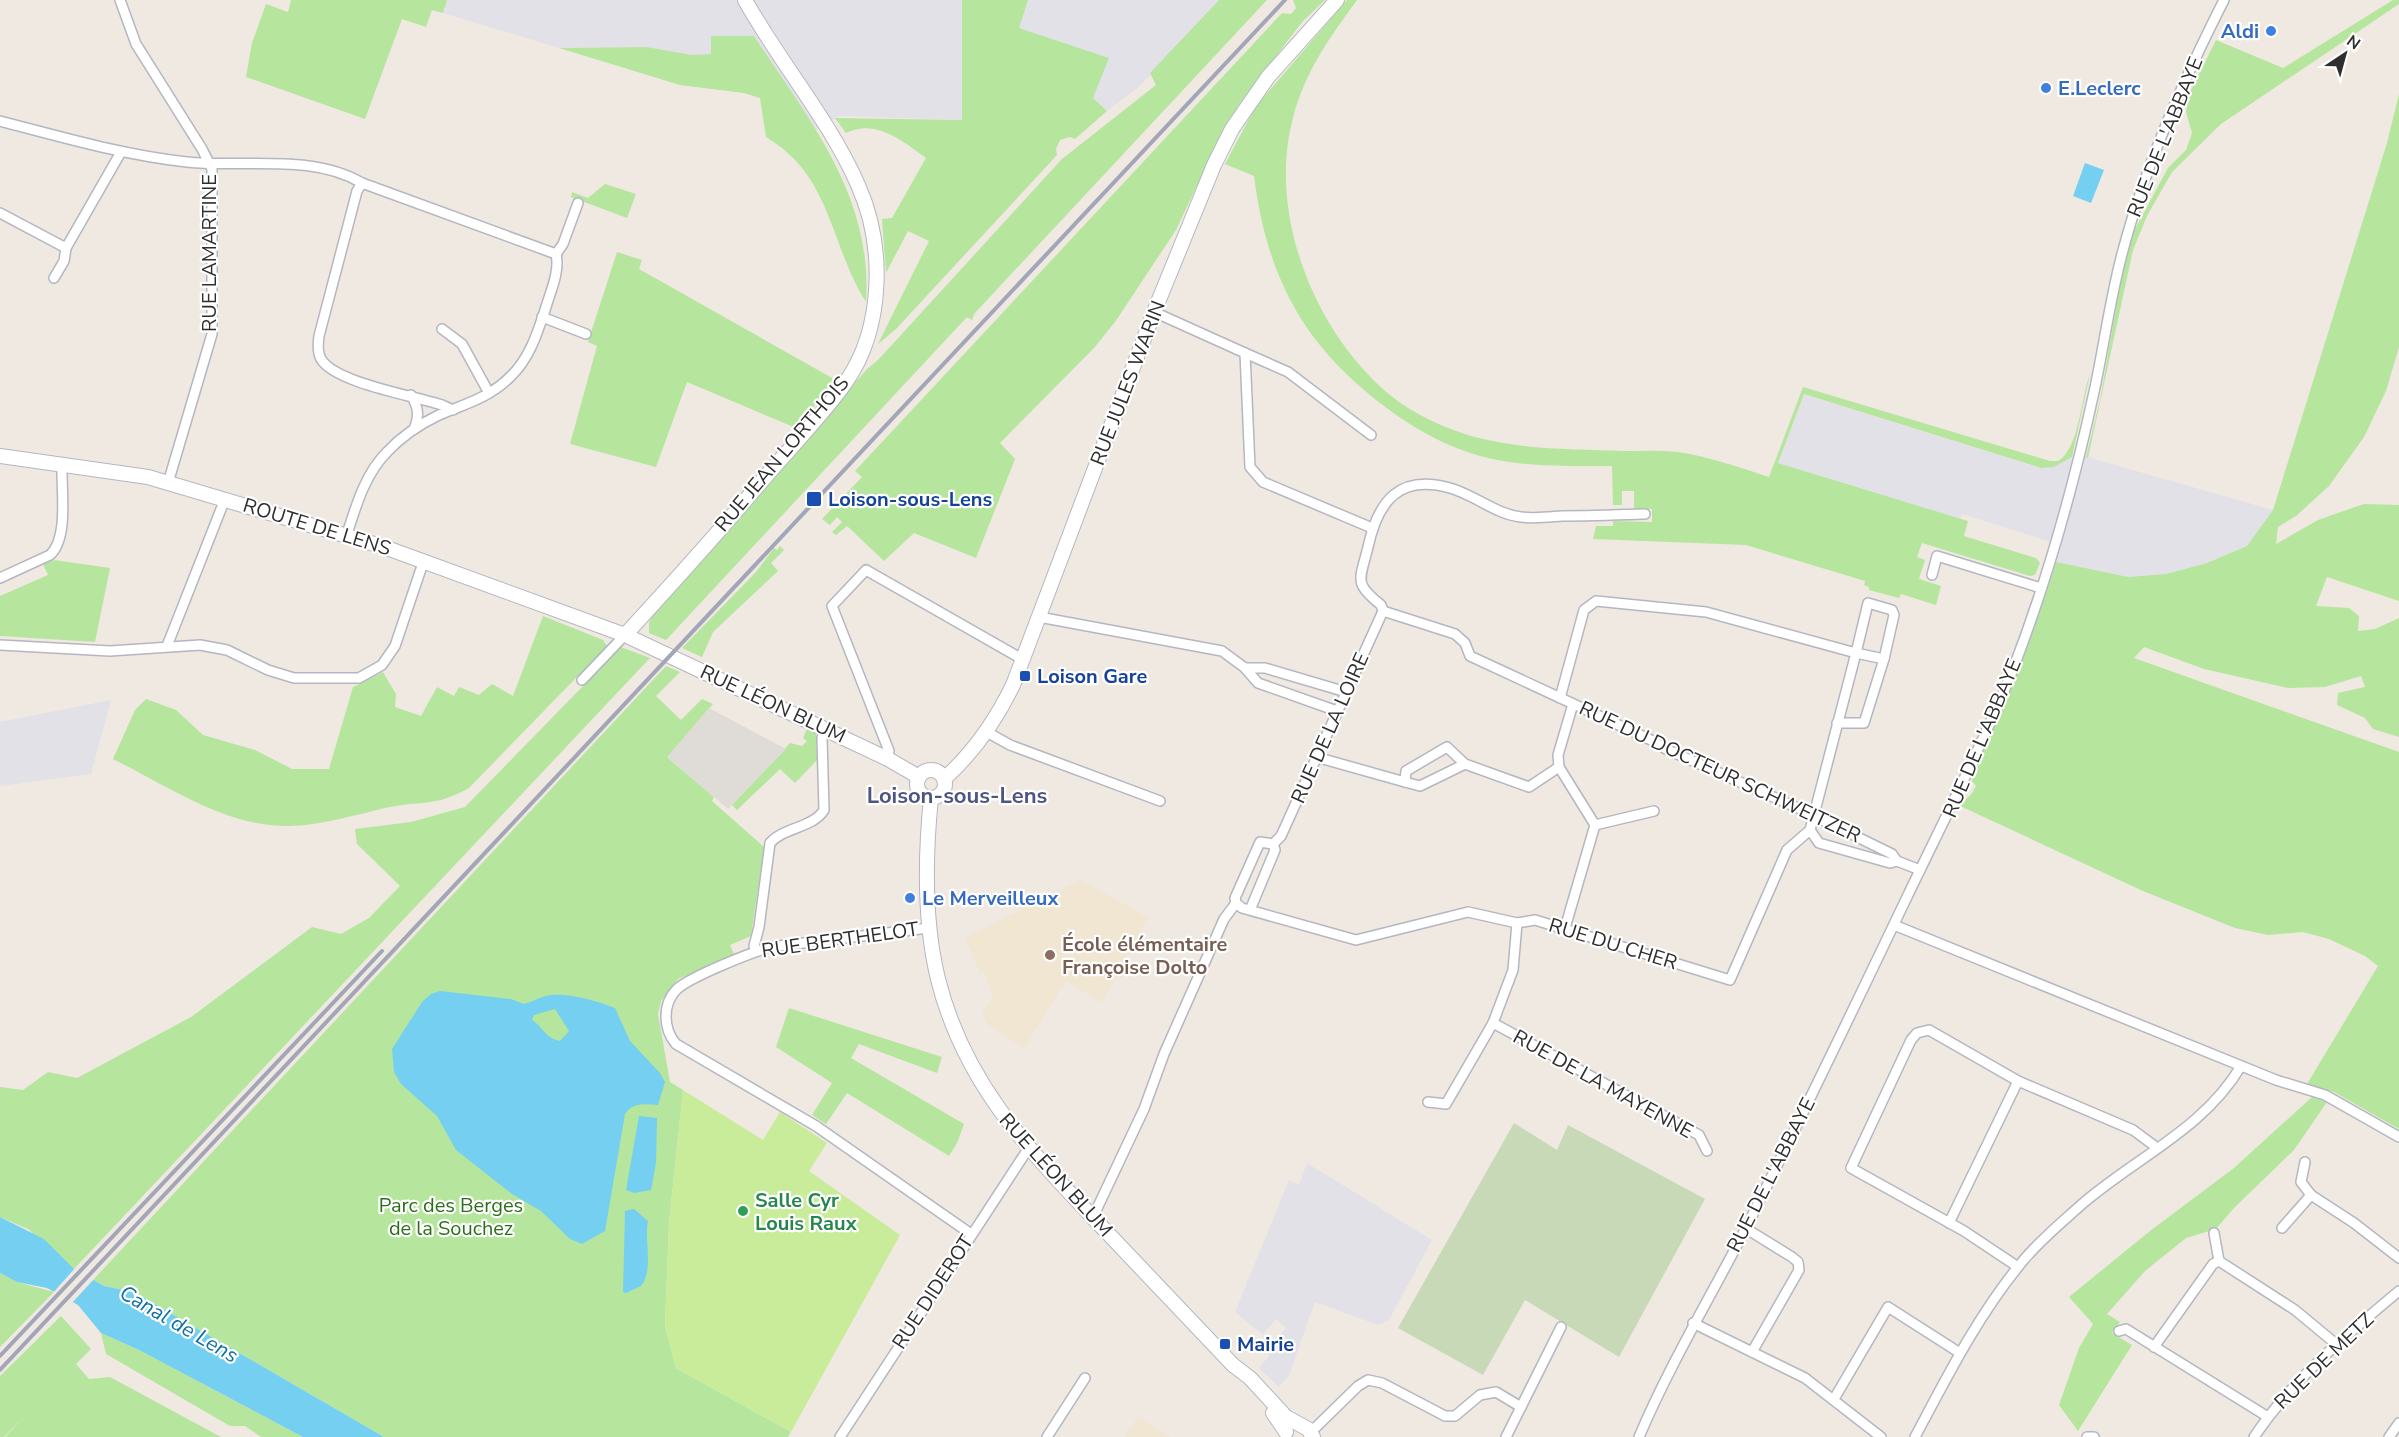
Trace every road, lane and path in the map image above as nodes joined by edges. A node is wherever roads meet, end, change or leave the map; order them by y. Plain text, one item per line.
1 (120, 0) edge
2 (745, 0) edge
3 (1337, 0) edge
4 (2224, 0) edge
5 (0, 121) edge
6 (121, 152) junction
7 (208, 162) junction
8 (362, 183) junction
9 (578, 203) dead end
10 (0, 213) edge
11 (66, 248) junction
12 (556, 254) junction
13 (54, 278) dead end
14 (1154, 312) junction
15 (542, 317) junction
16 (442, 329) dead end
17 (586, 334) dead end
18 (1245, 353) junction
19 (489, 393) junction
20 (411, 395) junction
21 (453, 410) junction
22 (414, 430) junction
23 (1371, 435) dead end
24 (0, 456) edge
25 (62, 464) junction
26 (168, 483) junction
27 (225, 499) junction
28 (1645, 514) dead end
29 (1372, 528) junction
30 (347, 534) junction
31 (424, 560) junction
32 (1932, 575) dead end
33 (0, 578) edge
34 (2041, 588) junction
35 (1383, 611) junction
36 (1039, 617) junction
37 (625, 634) junction
38 (0, 645) edge
39 (167, 646) junction
40 (1856, 653) junction
41 (1884, 658) junction
42 (1022, 659) junction
43 (1245, 668) junction
44 (582, 680) dead end
45 (1346, 692) junction
46 (1560, 698) junction
47 (1573, 704) junction
48 (1337, 711) junction
49 (1837, 723) junction
50 (825, 729) junction
51 (985, 731) junction
52 (1316, 758) junction
53 (888, 759) junction
54 (1464, 764) junction
55 (1559, 767) junction
56 (919, 777) junction
57 (944, 779) junction
58 (1405, 782) junction
59 (931, 798) junction
60 (1160, 801) dead end
61 (1654, 811) dead end
62 (1813, 815) junction
63 (1595, 825) junction
64 (1810, 830) junction
65 (1273, 844) junction
66 (1897, 861) junction
67 (1920, 870) junction
68 (1236, 903) junction
69 (1250, 910) junction
70 (1517, 923) junction
71 (1894, 925) junction
72 (929, 928) junction
73 (1565, 928) junction
74 (757, 951) junction
75 (1493, 1023) junction
76 (2241, 1066) junction
77 (2018, 1081) junction
78 (1428, 1102) dead end
79 (2399, 1137) edge
80 (2156, 1147) junction
81 (1028, 1149) junction
82 (1707, 1151) dead end
83 (2305, 1162) dead end
84 (2311, 1195) junction
85 (1093, 1217) junction
86 (1949, 1222) junction
87 (1745, 1228) junction
88 (2282, 1228) dead end
89 (2214, 1233) dead end
90 (971, 1234) junction
91 (2399, 1258) edge
92 (2219, 1261) junction
93 (2018, 1267) junction
94 (2399, 1291) edge
95 (1694, 1323) junction
96 (1561, 1328) dead end
97 (2119, 1331) dead end
98 (2336, 1344) junction
99 (2154, 1347) junction
100 (1752, 1352) junction
101 (1960, 1353) junction
102 (1240, 1372) junction
103 (1085, 1378) dead end
104 (1834, 1400) junction
105 (1521, 1407) junction
106 (2268, 1417) junction
107 (2399, 1423) edge
108 (1308, 1432) edge
109 (1285, 1434) edge
110 (2392, 1436) edge
111 (840, 1437) edge
112 (1047, 1437) edge
113 (1506, 1437) edge
114 (1639, 1437) edge
115 (1881, 1437) edge
116 (1915, 1437) edge
117 (2087, 1437) edge
118 (2094, 1437) edge
119 (2254, 1437) edge

1 - 7 street
2 - 37 street, RUE JEAN LORTHOIS
3 - 14 street, RUE JULES WARIN
4 - 34 street, RUE DE L'ABBAYE
5 - 6 street
6 - 7 street
6 - 11 street
7 - 8 street
7 - 26 street, RUE LAMARTINE
8 - 12 street
8 - 20 street
9 - 12 street
10 - 11 street
11 - 13 street
12 - 15 street
14 - 18 street
14 - 36 street, RUE JULES WARIN
15 - 17 street
15 - 19 street
16 - 19 street
18 - 23 street
18 - 29 street
19 - 21 street
20 - 21 street
20 - 22 street
21 - 22 street
22 - 30 street
24 - 25 street, ROUTE DE LENS
25 - 26 street, ROUTE DE LENS
25 - 33 street
26 - 27 street, ROUTE DE LENS
27 - 30 street, ROUTE DE LENS
27 - 39 street
28 - 29 street
29 - 35 street
30 - 31 street, ROUTE DE LENS
31 - 37 street, ROUTE DE LENS
31 - 39 street
32 - 34 street
34 - 67 street, RUE DE L'ABBAYE
35 - 45 street, RUE DE LA LOIRE
35 - 46 street, RUE DU DOCTEUR SCHWEITZER
36 - 42 street, RUE JULES WARIN
36 - 43 street
37 - 44 street, RUE JEAN LORTHOIS
37 - 50 street, RUE LÉON BLUM
38 - 39 street
40 - 41 street
40 - 41 street
40 - 46 street
40 - 49 street
41 - 49 street
42 - 51 street, RUE JULES WARIN
42 - 53 street
43 - 45 street
43 - 48 street
45 - 48 street, RUE DE LA LOIRE
46 - 47 street, RUE DU DOCTEUR SCHWEITZER
47 - 55 street
47 - 62 street, RUE DU DOCTEUR SCHWEITZER
48 - 52 street, RUE DE LA LOIRE
49 - 62 street
50 - 53 street, RUE LÉON BLUM
50 - 74 street
51 - 57 street, RUE JULES WARIN
51 - 60 street
52 - 58 street
52 - 65 street, RUE DE LA LOIRE
53 - 56 street, RUE LÉON BLUM
54 - 55 street
54 - 58 street
54 - 58 street
55 - 63 street
56 - 57 street
56 - 59 street
57 - 59 street
59 - 72 street, RUE LÉON BLUM
61 - 63 street
62 - 64 street
62 - 66 street, RUE DU DOCTEUR SCHWEITZER
63 - 73 street
64 - 66 street
64 - 73 street, RUE DU CHER
65 - 68 street, RUE DE LA LOIRE
65 - 69 street, RUE DE LA LOIRE
66 - 67 street, RUE DU DOCTEUR SCHWEITZER
67 - 71 street, RUE DE L'ABBAYE
68 - 69 street
68 - 85 street
69 - 70 street, RUE DU CHER
70 - 73 street, RUE DU CHER
70 - 75 street
71 - 76 street
71 - 87 street, RUE DE L'ABBAYE
72 - 74 street, RUE BERTHELOT
72 - 81 street, RUE LÉON BLUM
74 - 90 street, RUE BERTHELOT
75 - 78 street
75 - 82 street, RUE DE LA MAYENNE
76 - 79 street
76 - 80 street
77 - 80 street
77 - 86 street
77 - 86 street
80 - 93 street
81 - 85 street, RUE LÉON BLUM
81 - 90 street, RUE DIDEROT
83 - 84 street
84 - 88 street
84 - 91 street
85 - 102 street, RUE LÉON BLUM
86 - 93 street
87 - 95 street, RUE DE L'ABBAYE
87 - 100 street
89 - 92 street
90 - 111 street, RUE DIDEROT
92 - 98 street
92 - 99 street
93 - 101 street
94 - 98 street, RUE DE METZ
95 - 100 street
95 - 114 street, RUE DE L'ABBAYE
96 - 105 street
97 - 99 street
98 - 106 street, RUE DE METZ
99 - 106 street
100 - 104 street
101 - 104 street
101 - 116 street
102 - 108 street, RUE LÉON BLUM
102 - 109 street, RUE LÉON BLUM
103 - 112 street
104 - 115 street
105 - 108 street
105 - 113 street
106 - 119 street, RUE DE METZ
107 - 110 street
108 - 109 street
117 - 118 street

